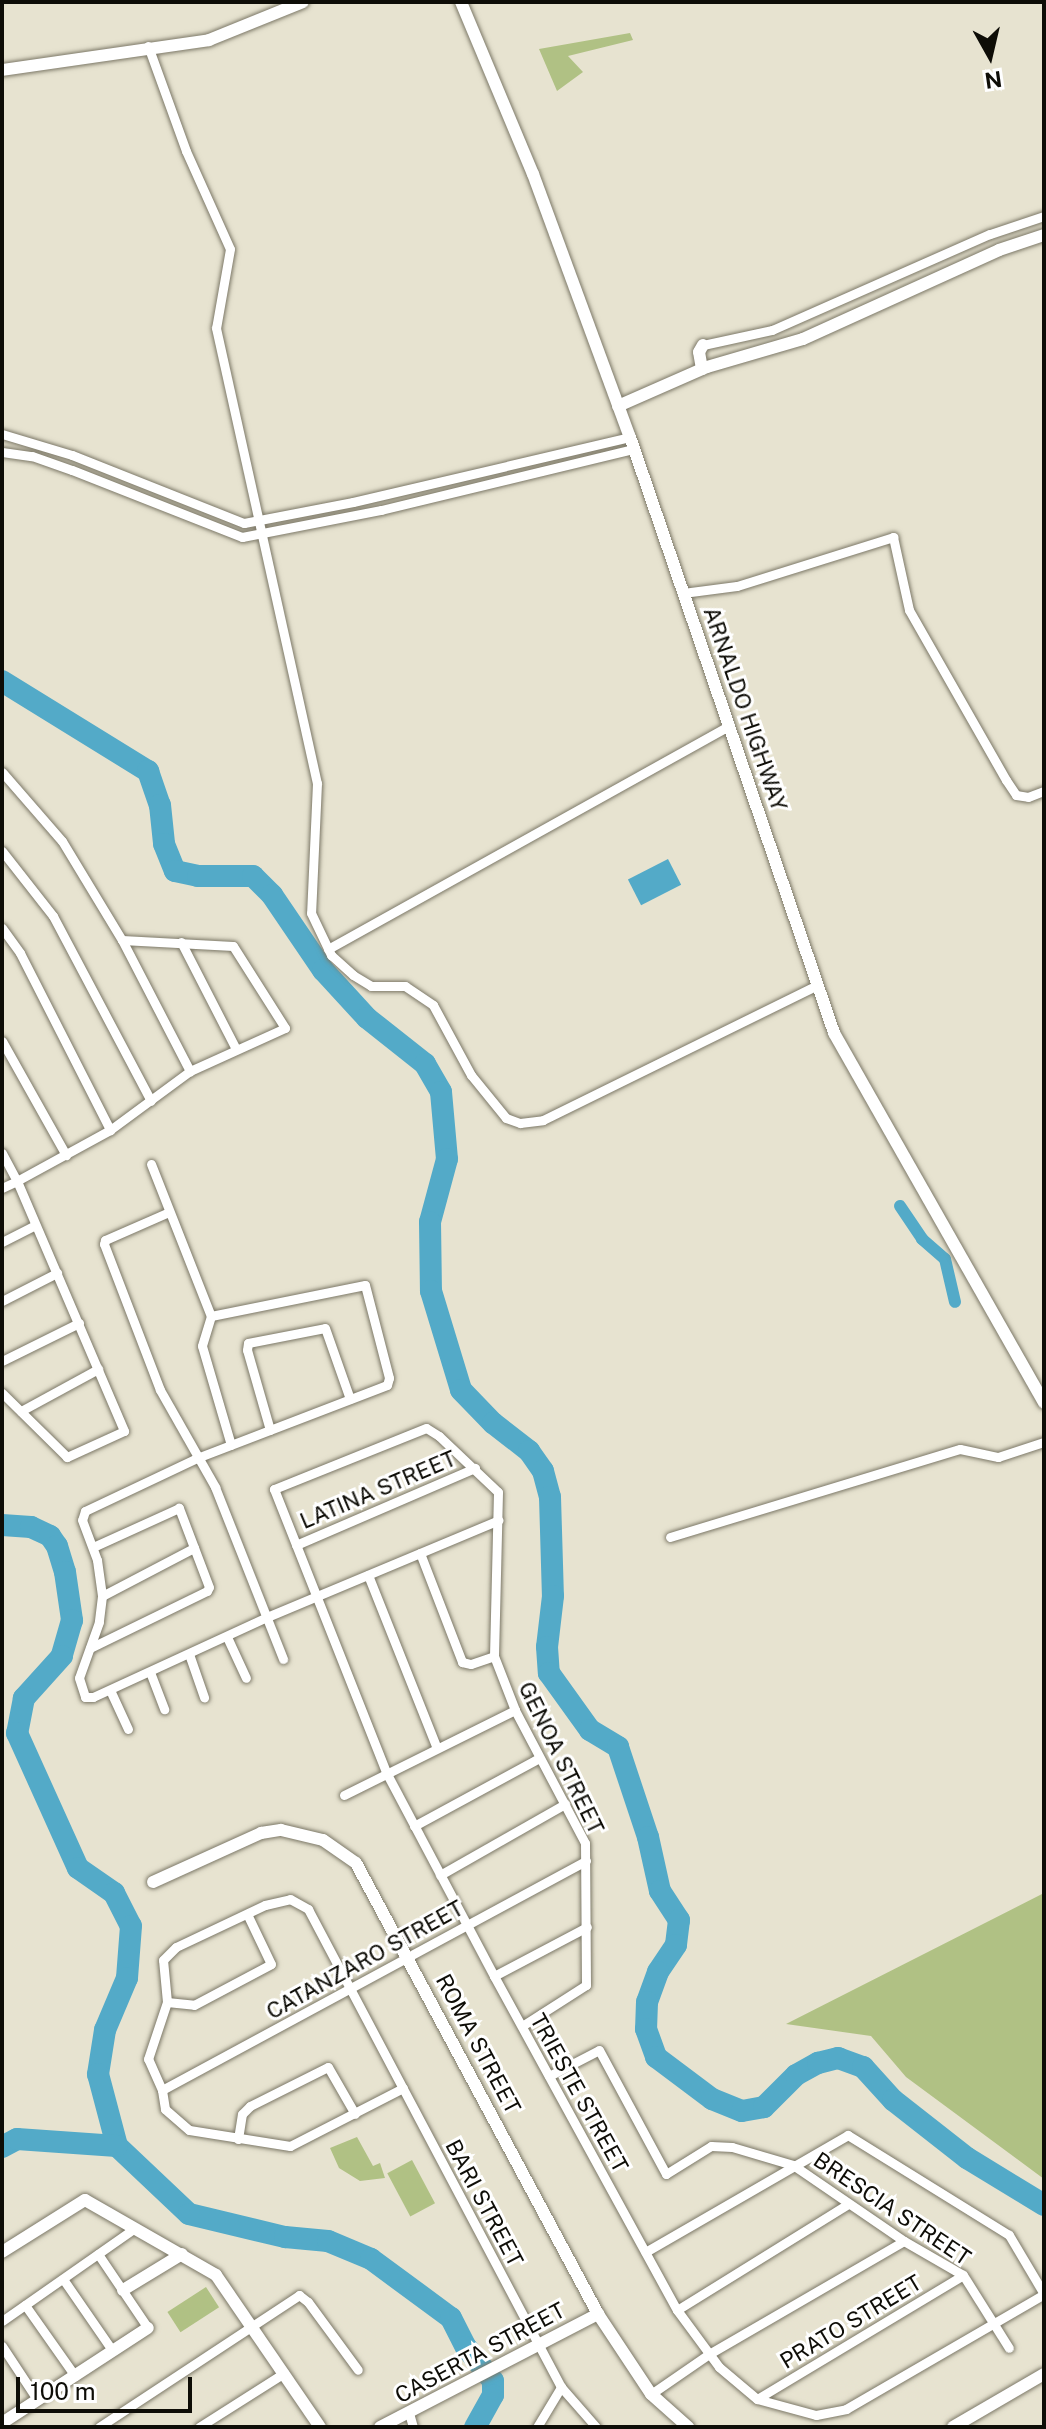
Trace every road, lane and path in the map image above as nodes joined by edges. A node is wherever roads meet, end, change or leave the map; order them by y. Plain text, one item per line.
1 (303, 2) edge
2 (461, 2) edge
3 (148, 46) junction
4 (2, 70) edge
5 (1044, 216) edge
6 (1044, 235) edge
7 (703, 345) joint
8 (702, 369) junction
9 (618, 406) junction
10 (2, 434) edge
11 (632, 443) junction
12 (2, 452) edge
13 (257, 521) junction
14 (260, 533) junction
15 (683, 593) junction
16 (730, 725) junction
17 (2, 772) edge
18 (1044, 791) edge
19 (2, 851) edge
20 (2, 928) edge
21 (122, 940) junction
22 (181, 942) junction
23 (328, 949) junction
24 (817, 985) junction
25 (2, 1041) edge
26 (236, 1049) junction
27 (190, 1071) junction
28 (151, 1101) junction
29 (110, 1130) junction
30 (2, 1153) edge
31 (66, 1155) junction
32 (151, 1164) dead end
33 (17, 1181) junction
34 (2, 1188) edge
35 (169, 1212) junction
36 (35, 1225) junction
37 (2, 1242) edge
38 (57, 1273) junction
39 (2, 1301) edge
40 (211, 1316) junction
41 (79, 1323) junction
42 (2, 1361) edge
43 (98, 1369) junction
44 (2, 1393) edge
45 (350, 1399) junction
46 (1044, 1403) edge
47 (21, 1411) junction
48 (270, 1430) junction
49 (1044, 1442) edge
50 (231, 1445) junction
51 (197, 1458) junction
52 (475, 1468) junction
53 (274, 1489) joint
54 (499, 1520) junction
55 (670, 1537) dead end
56 (296, 1545) junction
57 (93, 1547) junction
58 (194, 1548) junction
59 (420, 1553) junction
60 (368, 1575) junction
61 (102, 1596) junction
62 (316, 1596) junction
63 (267, 1617) junction
64 (227, 1637) junction
65 (90, 1648) junction
66 (189, 1654) junction
67 (494, 1656) junction
68 (283, 1659) dead end
69 (150, 1672) junction
70 (246, 1678) dead end
71 (110, 1690) junction
72 (204, 1697) dead end
73 (164, 1709) dead end
74 (515, 1710) junction
75 (128, 1729) dead end
76 (437, 1748) junction
77 (539, 1758) junction
78 (386, 1772) junction
79 (344, 1795) dead end
80 (565, 1804) junction
81 (414, 1826) junction
82 (586, 1861) junction
83 (440, 1875) junction
84 (153, 1882) dead end
85 (247, 1914) junction
86 (467, 1924) junction
87 (587, 1927) junction
88 (409, 1957) junction
89 (494, 1976) junction
90 (350, 1989) junction
91 (167, 2002) junction
92 (522, 2026) junction
93 (549, 2076) junction
94 (403, 2088) junction
95 (162, 2090) junction
96 (355, 2114) junction
97 (238, 2139) junction
98 (793, 2165) junction
99 (848, 2204) junction
100 (135, 2228) junction
101 (904, 2241) junction
102 (2, 2252) edge
103 (645, 2252) junction
104 (98, 2254) junction
105 (182, 2254) junction
106 (963, 2275) junction
107 (63, 2279) junction
108 (123, 2290) junction
109 (1044, 2294) edge
110 (25, 2305) junction
111 (677, 2310) junction
112 (598, 2314) junction
113 (2, 2321) edge
114 (995, 2322) junction
115 (252, 2324) junction
116 (148, 2328) joint
117 (539, 2344) junction
118 (2, 2346) edge
119 (1009, 2348) dead end
120 (112, 2350) junction
121 (709, 2354) junction
122 (358, 2370) dead end
123 (284, 2373) junction
124 (1044, 2374) edge
125 (75, 2376) junction
126 (561, 2387) junction
127 (651, 2394) junction
128 (37, 2399) junction
129 (757, 2399) junction
130 (409, 2413) junction
131 (116, 2422) edge
132 (2, 2423) edge
133 (99, 2427) edge
134 (199, 2427) edge
135 (320, 2427) edge
136 (380, 2427) edge
137 (413, 2427) edge
138 (537, 2427) edge
139 (596, 2427) edge
140 (688, 2427) edge
141 (953, 2427) edge

1 - 3 street
2 - 9 street, ARNALDO HIGHWAY
3 - 4 street
3 - 13 street
5 - 7 street
6 - 8 street
7 - 8 street
8 - 9 street
9 - 11 street, ARNALDO HIGHWAY
10 - 13 street
11 - 13 street
11 - 14 street
11 - 15 street, ARNALDO HIGHWAY
12 - 14 street
13 - 14 street
14 - 23 street
15 - 16 street, ARNALDO HIGHWAY
15 - 18 street
16 - 23 street
16 - 24 street, ARNALDO HIGHWAY
17 - 21 street
19 - 28 street
20 - 29 street
21 - 22 street
21 - 27 street
22 - 26 street
22 - 26 street
23 - 24 street
24 - 46 street, ARNALDO HIGHWAY
25 - 31 street
26 - 27 street
27 - 28 street
28 - 29 street
29 - 31 street
30 - 33 street
31 - 33 street
32 - 35 street
33 - 34 street
33 - 36 street
35 - 40 street
35 - 51 street
36 - 37 street
36 - 38 street
38 - 39 street
38 - 41 street
40 - 45 street
40 - 50 street
41 - 42 street
41 - 43 street
43 - 47 street
43 - 47 street
44 - 47 street
45 - 48 street
45 - 48 street
48 - 50 street
49 - 55 street
50 - 51 street
51 - 57 street
51 - 63 street
52 - 53 street, GENOA STREET
52 - 54 street, GENOA STREET
52 - 56 street, LATINA STREET
53 - 56 street, TRIESTE STREET
54 - 59 street
54 - 67 street, GENOA STREET
56 - 62 street, TRIESTE STREET
57 - 58 street
57 - 61 street
58 - 61 street
58 - 65 street
59 - 60 street
59 - 67 street
60 - 62 street
60 - 76 street
61 - 65 street
62 - 63 street
62 - 78 street, TRIESTE STREET
63 - 64 street
63 - 68 street
64 - 66 street
64 - 70 street
65 - 71 street
66 - 69 street
66 - 72 street
67 - 74 street, GENOA STREET
69 - 71 street
69 - 73 street
71 - 75 street
74 - 76 street
74 - 77 street, GENOA STREET
76 - 78 street
77 - 80 street, GENOA STREET
77 - 81 street
78 - 79 street
78 - 81 street, TRIESTE STREET
80 - 82 street, GENOA STREET
80 - 83 street
81 - 83 street, TRIESTE STREET
82 - 86 street, CATANZARO STREET
82 - 87 street, GENOA STREET
83 - 86 street, TRIESTE STREET
84 - 88 street, ROMA STREET
85 - 90 street, BARI STREET
85 - 91 street, BARI STREET
85 - 91 street
86 - 88 street, CATANZARO STREET
86 - 89 street, TRIESTE STREET
87 - 89 street
87 - 92 street, GENOA STREET
88 - 90 street, CATANZARO STREET
88 - 112 street, ROMA STREET
89 - 92 street, TRIESTE STREET
90 - 94 street, BARI STREET
90 - 95 street, CATANZARO STREET
91 - 95 street
92 - 93 street, TRIESTE STREET
93 - 98 street, BRESCIA STREET
93 - 103 street, TRIESTE STREET
94 - 96 street
94 - 117 street, BARI STREET
95 - 97 street
96 - 97 street
96 - 97 street
98 - 99 street, BRESCIA STREET
98 - 103 street
98 - 109 street
99 - 101 street, BRESCIA STREET
99 - 111 street
100 - 102 street
100 - 104 street
100 - 105 street
101 - 106 street, BRESCIA STREET
101 - 121 street
103 - 111 street, TRIESTE STREET
104 - 107 street
104 - 108 street
105 - 108 street
105 - 115 street
106 - 114 street, BRESCIA STREET
106 - 129 street, PRATO STREET
107 - 110 street
107 - 120 street
108 - 116 street
109 - 114 street, TRIESTE STREET
110 - 113 street
110 - 125 street
111 - 121 street, TRIESTE STREET
112 - 117 street, CASERTA STREET
112 - 127 street, ROMA STREET
114 - 119 street, BRESCIA STREET
114 - 129 street, TRIESTE STREET
115 - 122 street
115 - 123 street
115 - 131 street
116 - 120 street
117 - 126 street, BARI STREET
117 - 130 street, CASERTA STREET
118 - 128 street
120 - 125 street
121 - 127 street
121 - 129 street, TRIESTE STREET
123 - 134 street
123 - 135 street
124 - 141 street
125 - 128 street
126 - 138 street
126 - 139 street, BARI STREET
127 - 140 street, ROMA STREET
128 - 132 street
130 - 136 street, CASERTA STREET
130 - 137 street
131 - 133 street

